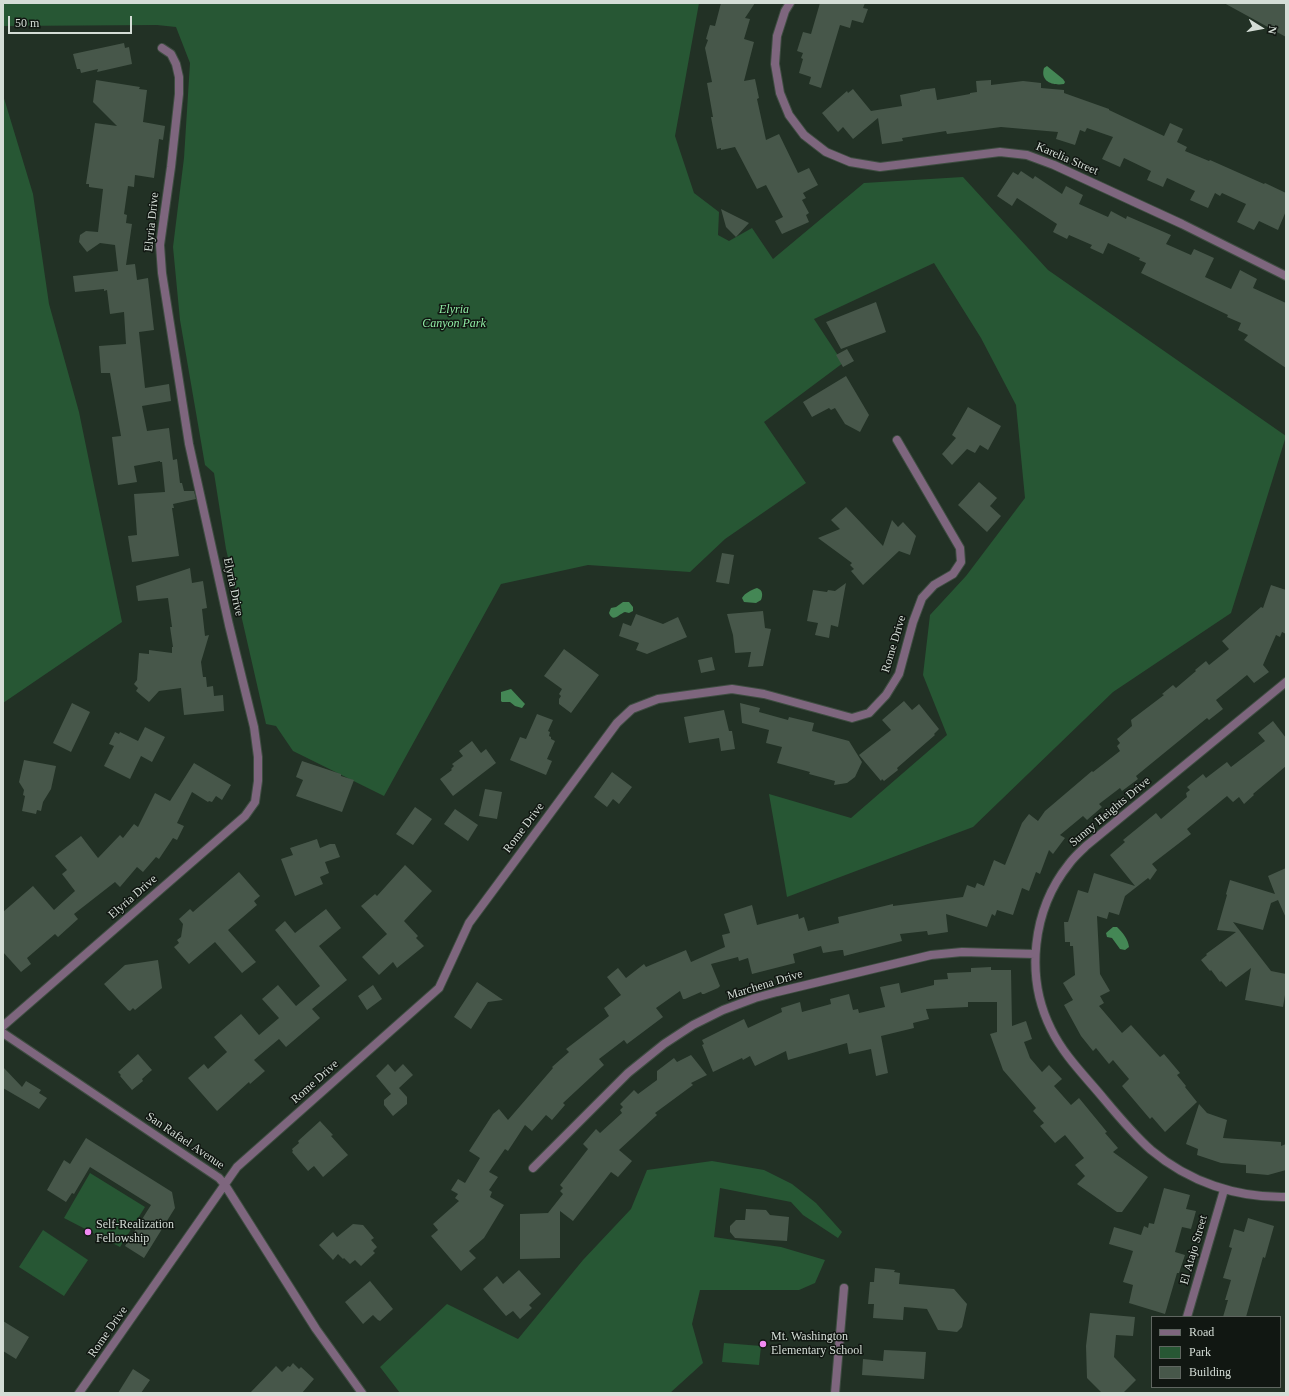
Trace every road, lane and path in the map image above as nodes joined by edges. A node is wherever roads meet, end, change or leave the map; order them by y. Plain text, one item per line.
1 (790, 3) edge
2 (162, 48) dead end
3 (1286, 276) edge
4 (897, 440) dead end
5 (1286, 682) edge
6 (1035, 954) junction
7 (3, 1026) edge
8 (3, 1033) edge
9 (533, 1168) dead end
10 (225, 1185) junction
11 (1224, 1190) junction
12 (1286, 1197) edge
13 (844, 1288) dead end
14 (1187, 1316) edge
15 (79, 1393) edge
16 (362, 1393) edge
17 (835, 1393) edge

1 - 3 street, Karelia Street
2 - 7 street, Elyria Drive
4 - 10 street, Rome Drive
5 - 6 street, Sunny Heights Drive
6 - 9 street, Marchena Drive
6 - 11 street, Sunny Heights Drive
8 - 10 street, San Rafael Avenue
10 - 15 street, Rome Drive
10 - 16 street, San Rafael Avenue
11 - 12 street, Sunny Heights Drive
11 - 14 street, El Atajo Street
13 - 17 street

